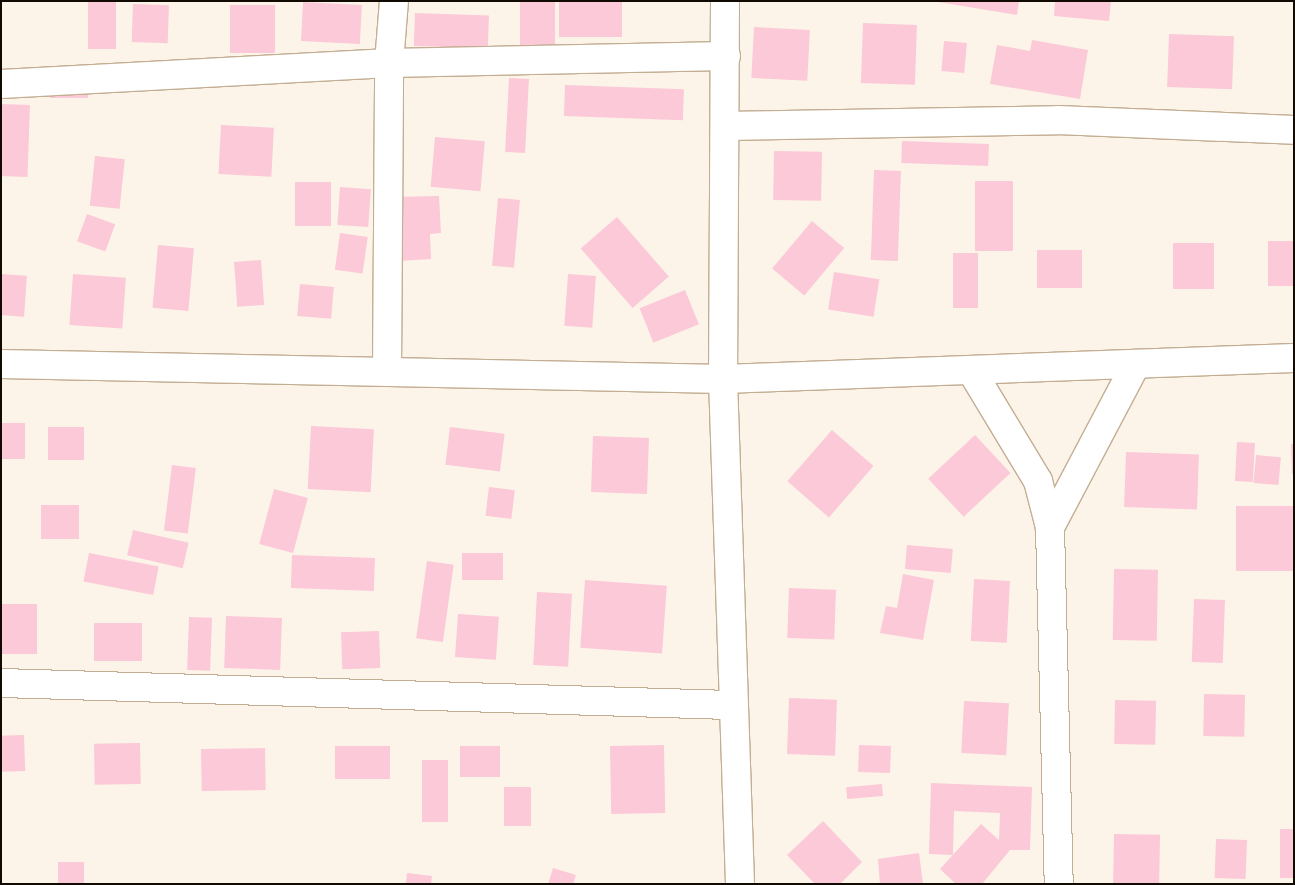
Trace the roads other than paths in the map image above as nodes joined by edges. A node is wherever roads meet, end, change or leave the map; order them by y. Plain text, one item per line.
1 (394, 1) edge
2 (724, 1) edge
3 (726, 56) junction
4 (389, 63) junction
5 (1, 84) edge
6 (725, 126) junction
7 (1294, 130) edge
8 (1294, 358) edge
9 (1, 364) edge
10 (1136, 364) junction
11 (971, 370) junction
12 (387, 372) junction
13 (723, 379) junction
14 (1050, 527) junction
15 (1, 683) edge
16 (731, 705) junction
17 (740, 884) edge
18 (1058, 884) edge

1 - 4 street
2 - 3 street
3 - 4 street
3 - 6 street
4 - 5 street
4 - 12 street
6 - 7 street
6 - 13 street
8 - 10 street
9 - 12 street
10 - 11 street
10 - 14 street
11 - 13 street
11 - 14 street
12 - 13 street
13 - 16 street
14 - 18 street
15 - 16 street
16 - 17 street

